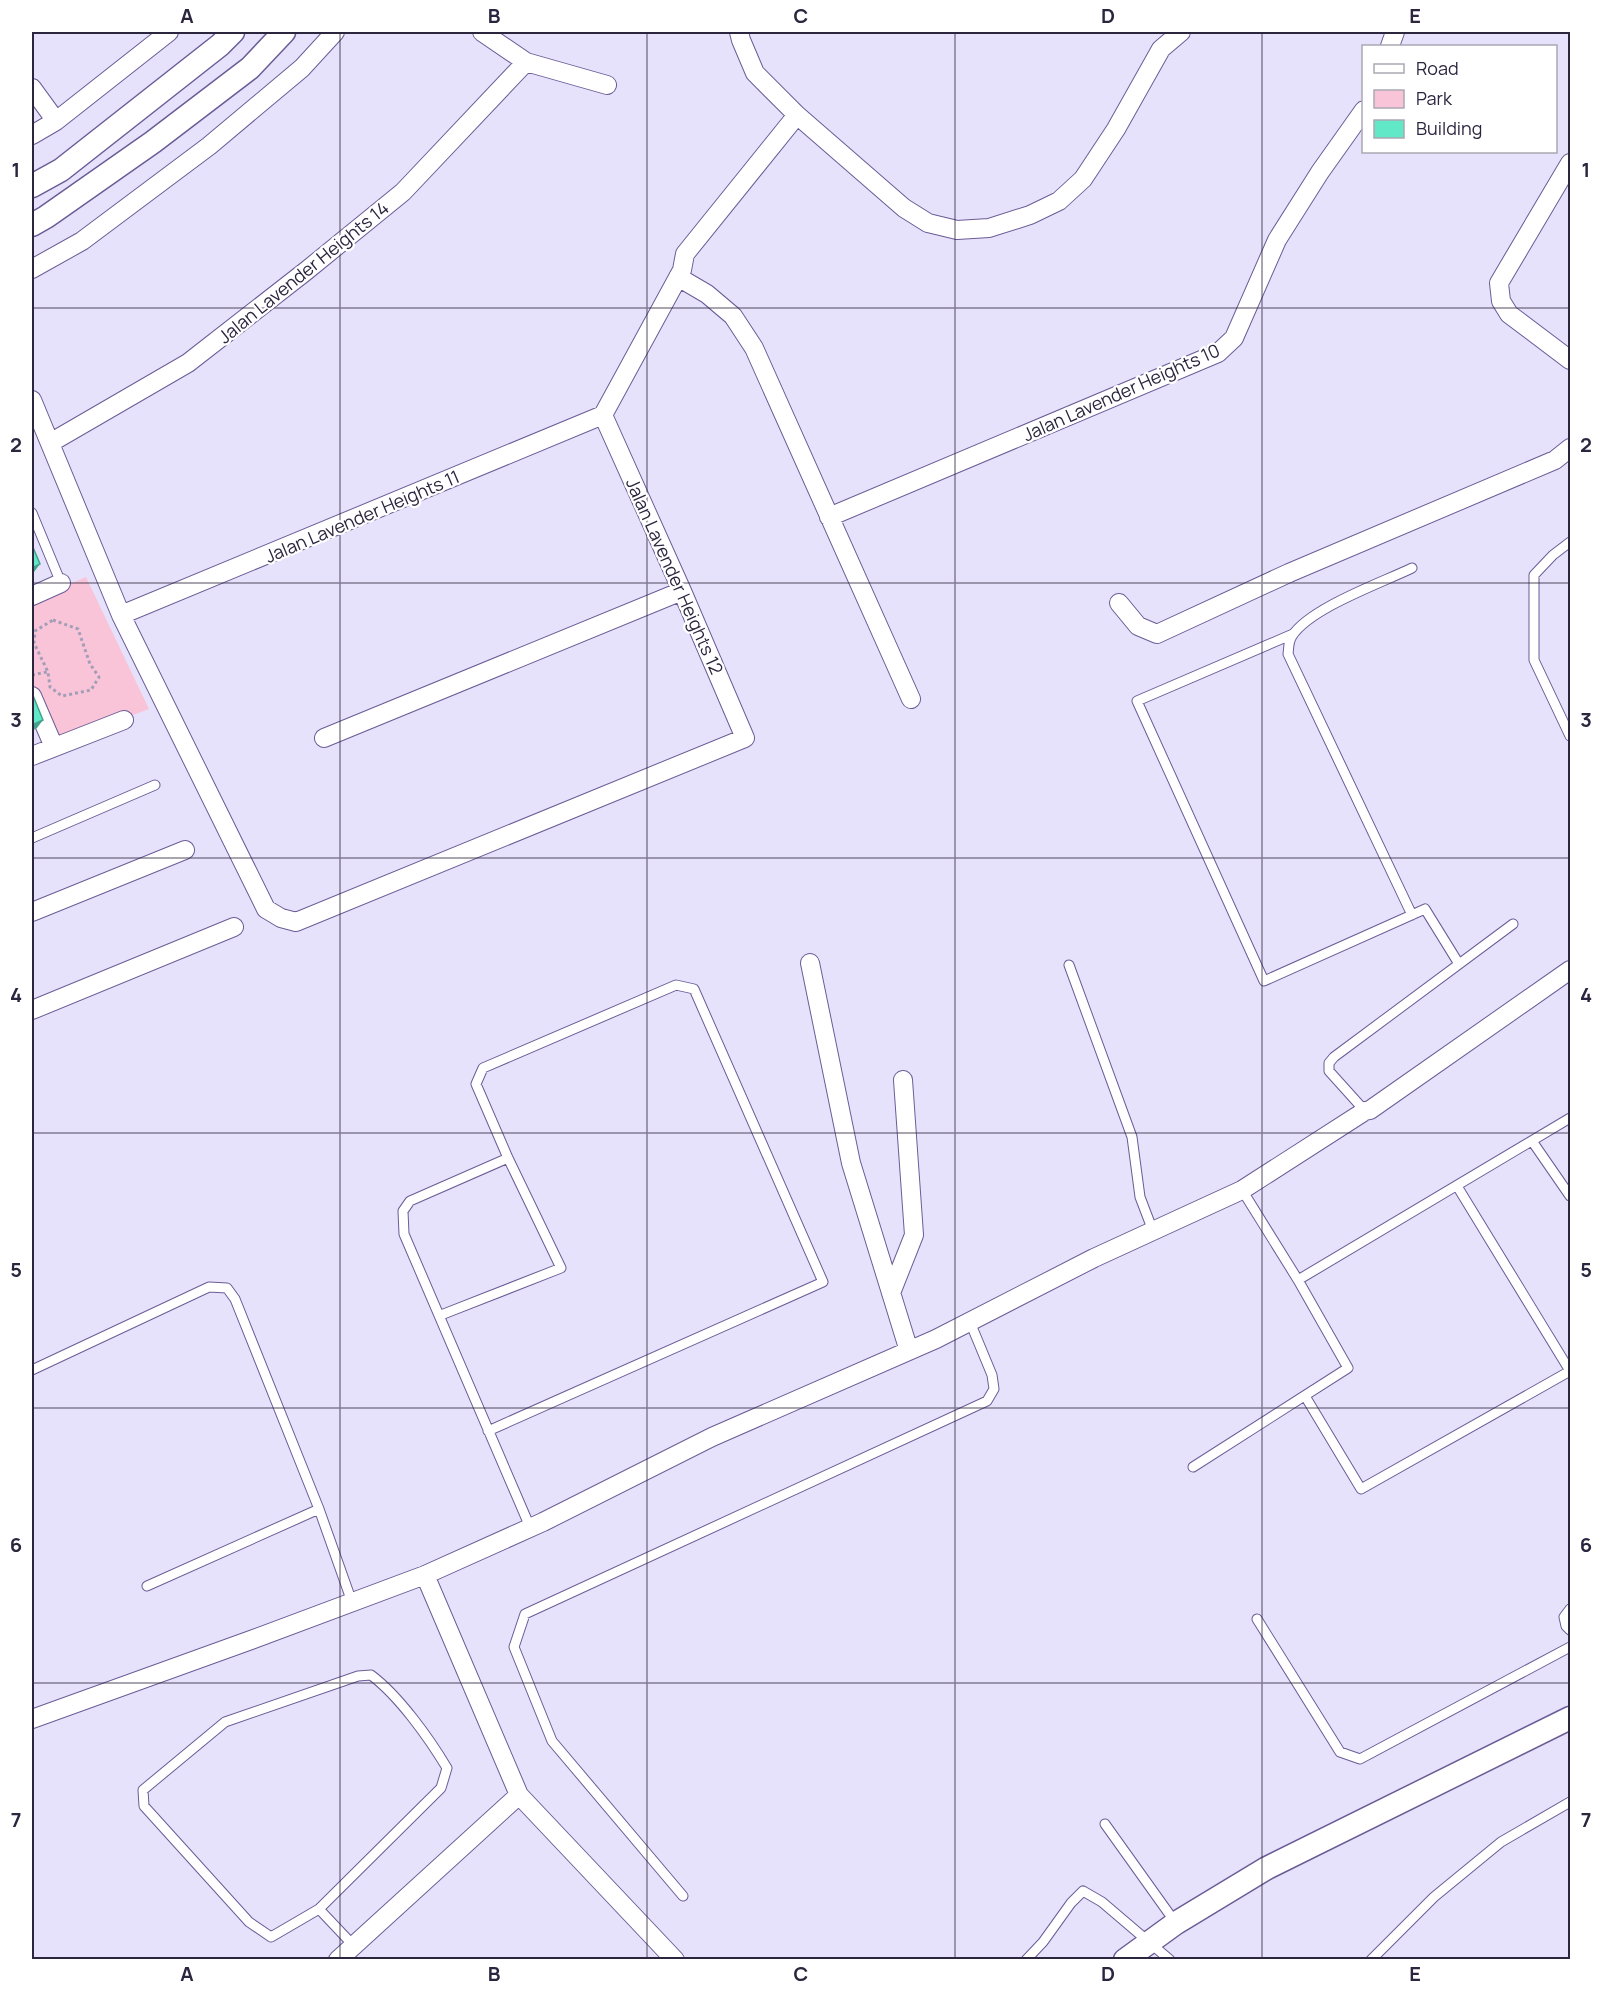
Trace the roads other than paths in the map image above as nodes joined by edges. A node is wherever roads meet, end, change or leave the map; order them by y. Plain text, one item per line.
1 (169, 32) edge
2 (233, 32) edge
3 (284, 32) edge
4 (335, 32) edge
5 (482, 32) edge
6 (739, 32) edge
7 (1181, 32) edge
8 (526, 62) junction
9 (608, 86) dead end
10 (32, 88) edge
11 (1362, 113) edge
12 (797, 115) junction
13 (56, 121) junction
14 (32, 135) edge
15 (1570, 163) edge
16 (32, 186) edge
17 (32, 225) edge
18 (32, 269) edge
19 (678, 278) junction
20 (1570, 360) edge
21 (32, 400) edge
22 (603, 415) junction
23 (50, 443) junction
24 (1570, 448) edge
25 (829, 517) junction
26 (33, 520) edge
27 (1570, 543) edge
28 (1412, 568) dead end
29 (62, 583) joint
30 (682, 591) junction
31 (32, 596) edge
32 (1119, 603) dead end
33 (121, 615) junction
34 (1293, 634) junction
35 (32, 696) edge
36 (911, 699) dead end
37 (124, 720) dead end
38 (1570, 736) edge
39 (324, 738) dead end
40 (54, 747) junction
41 (32, 756) edge
42 (155, 785) dead end
43 (32, 838) edge
44 (185, 850) dead end
45 (32, 912) edge
46 (1412, 915) junction
47 (1513, 924) dead end
48 (234, 927) dead end
49 (810, 963) dead end
50 (1459, 964) junction
51 (1069, 965) dead end
52 (1570, 970) edge
53 (32, 1010) edge
54 (903, 1080) dead end
55 (1365, 1111) junction
56 (1570, 1118) edge
57 (1532, 1141) junction
58 (508, 1158) junction
59 (1457, 1186) junction
60 (1242, 1190) junction
61 (1570, 1196) edge
62 (1153, 1231) junction
63 (1298, 1280) junction
64 (891, 1293) junction
65 (441, 1315) junction
66 (970, 1322) junction
67 (909, 1351) junction
68 (32, 1370) edge
69 (1305, 1396) junction
70 (488, 1431) junction
71 (1193, 1467) dead end
72 (319, 1509) junction
73 (531, 1527) junction
74 (426, 1575) junction
75 (147, 1586) dead end
76 (352, 1602) junction
77 (1570, 1609) edge
78 (1257, 1619) dead end
79 (1570, 1630) edge
80 (1570, 1647) edge
81 (1570, 1718) edge
82 (32, 1719) edge
83 (519, 1795) junction
84 (1570, 1802) edge
85 (1105, 1824) dead end
86 (683, 1896) dead end
87 (319, 1909) junction
88 (1176, 1923) junction
89 (1151, 1942) junction
90 (353, 1946) junction
91 (338, 1959) edge
92 (675, 1959) edge
93 (1026, 1959) edge
94 (1125, 1959) edge
95 (1170, 1959) edge
96 (1371, 1959) edge

1 - 13 street
2 - 16 street
3 - 17 street
4 - 18 street
5 - 8 street
6 - 12 street
7 - 12 street
8 - 9 street
8 - 23 street, Jalan Lavender Heights 14
10 - 13 street
11 - 25 street, Jalan Lavender Heights 10
12 - 19 street
13 - 14 street
15 - 20 street
19 - 22 street
19 - 25 street
21 - 23 street
22 - 30 street, Jalan Lavender Heights 12
22 - 33 street, Jalan Lavender Heights 11
23 - 33 street
24 - 32 street
25 - 36 street
26 - 29 lane
27 - 38 lane
28 - 34 lane
29 - 31 street
30 - 33 street, Jalan Lavender Heights 12
30 - 39 street
34 - 46 lane
34 - 46 lane
35 - 40 street
37 - 40 street
40 - 41 street
42 - 43 lane
44 - 45 street
46 - 50 lane
47 - 50 lane
48 - 53 street
49 - 64 street
50 - 55 lane
51 - 62 lane
52 - 55 street
54 - 64 street
55 - 60 street
56 - 57 lane
57 - 59 lane
57 - 61 lane
58 - 65 lane
58 - 65 lane
58 - 70 lane
59 - 63 lane
59 - 69 lane
60 - 62 street
60 - 63 lane
62 - 66 street
63 - 69 lane
64 - 67 street
65 - 70 lane
66 - 67 street
66 - 86 lane
67 - 73 street
68 - 72 lane
69 - 71 lane
70 - 73 lane
72 - 75 lane
72 - 76 lane
73 - 74 street
74 - 76 street
74 - 83 street
76 - 82 street
77 - 79 lane
78 - 80 lane
81 - 88 street
83 - 90 street
83 - 92 street
84 - 96 lane
85 - 88 lane
87 - 87 lane
87 - 90 lane
88 - 89 street
89 - 93 lane
89 - 94 street
89 - 95 lane
90 - 91 street

